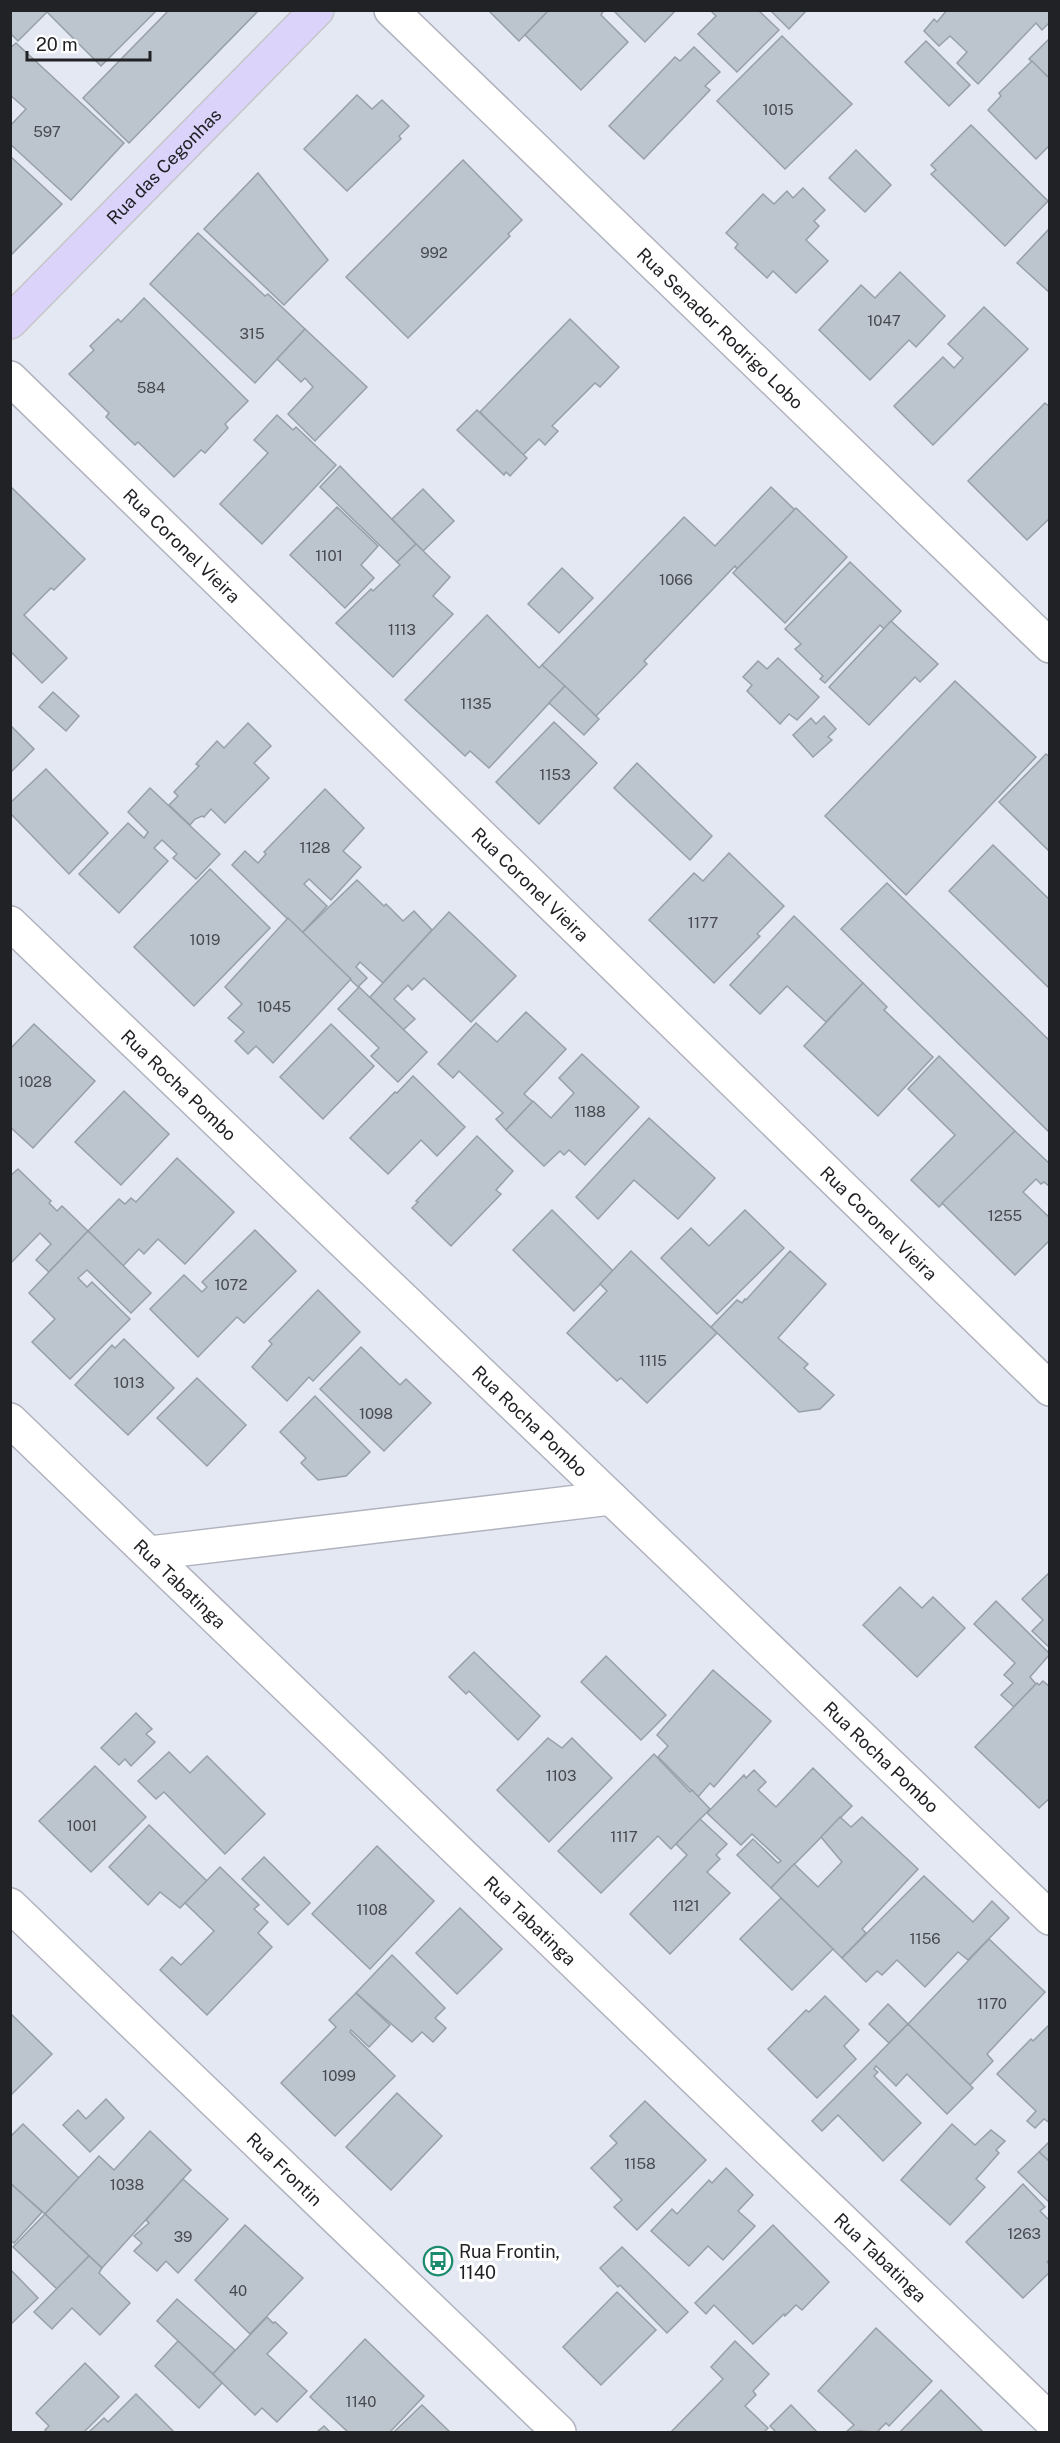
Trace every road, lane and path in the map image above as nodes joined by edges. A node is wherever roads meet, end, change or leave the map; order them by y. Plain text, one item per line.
1 (317, 10) edge
2 (390, 10) edge
3 (10, 322) edge
4 (10, 378) edge
5 (1050, 646) edge
6 (10, 923) edge
7 (1050, 1389) edge
8 (10, 1420) edge
9 (610, 1498) junction
10 (150, 1553) junction
11 (10, 1905) edge
12 (1050, 1918) edge
13 (1050, 2420) edge
14 (559, 2433) edge

1 - 3 main road, Rua das Cegonhas
2 - 5 street, Rua Senador Rodrigo Lobo
4 - 7 street, Rua Coronel Vieira
6 - 9 street, Rua Rocha Pombo
8 - 10 street, Rua Tabatinga
9 - 10 street
9 - 12 street, Rua Rocha Pombo
10 - 13 street, Rua Tabatinga
11 - 14 street, Rua Frontin

